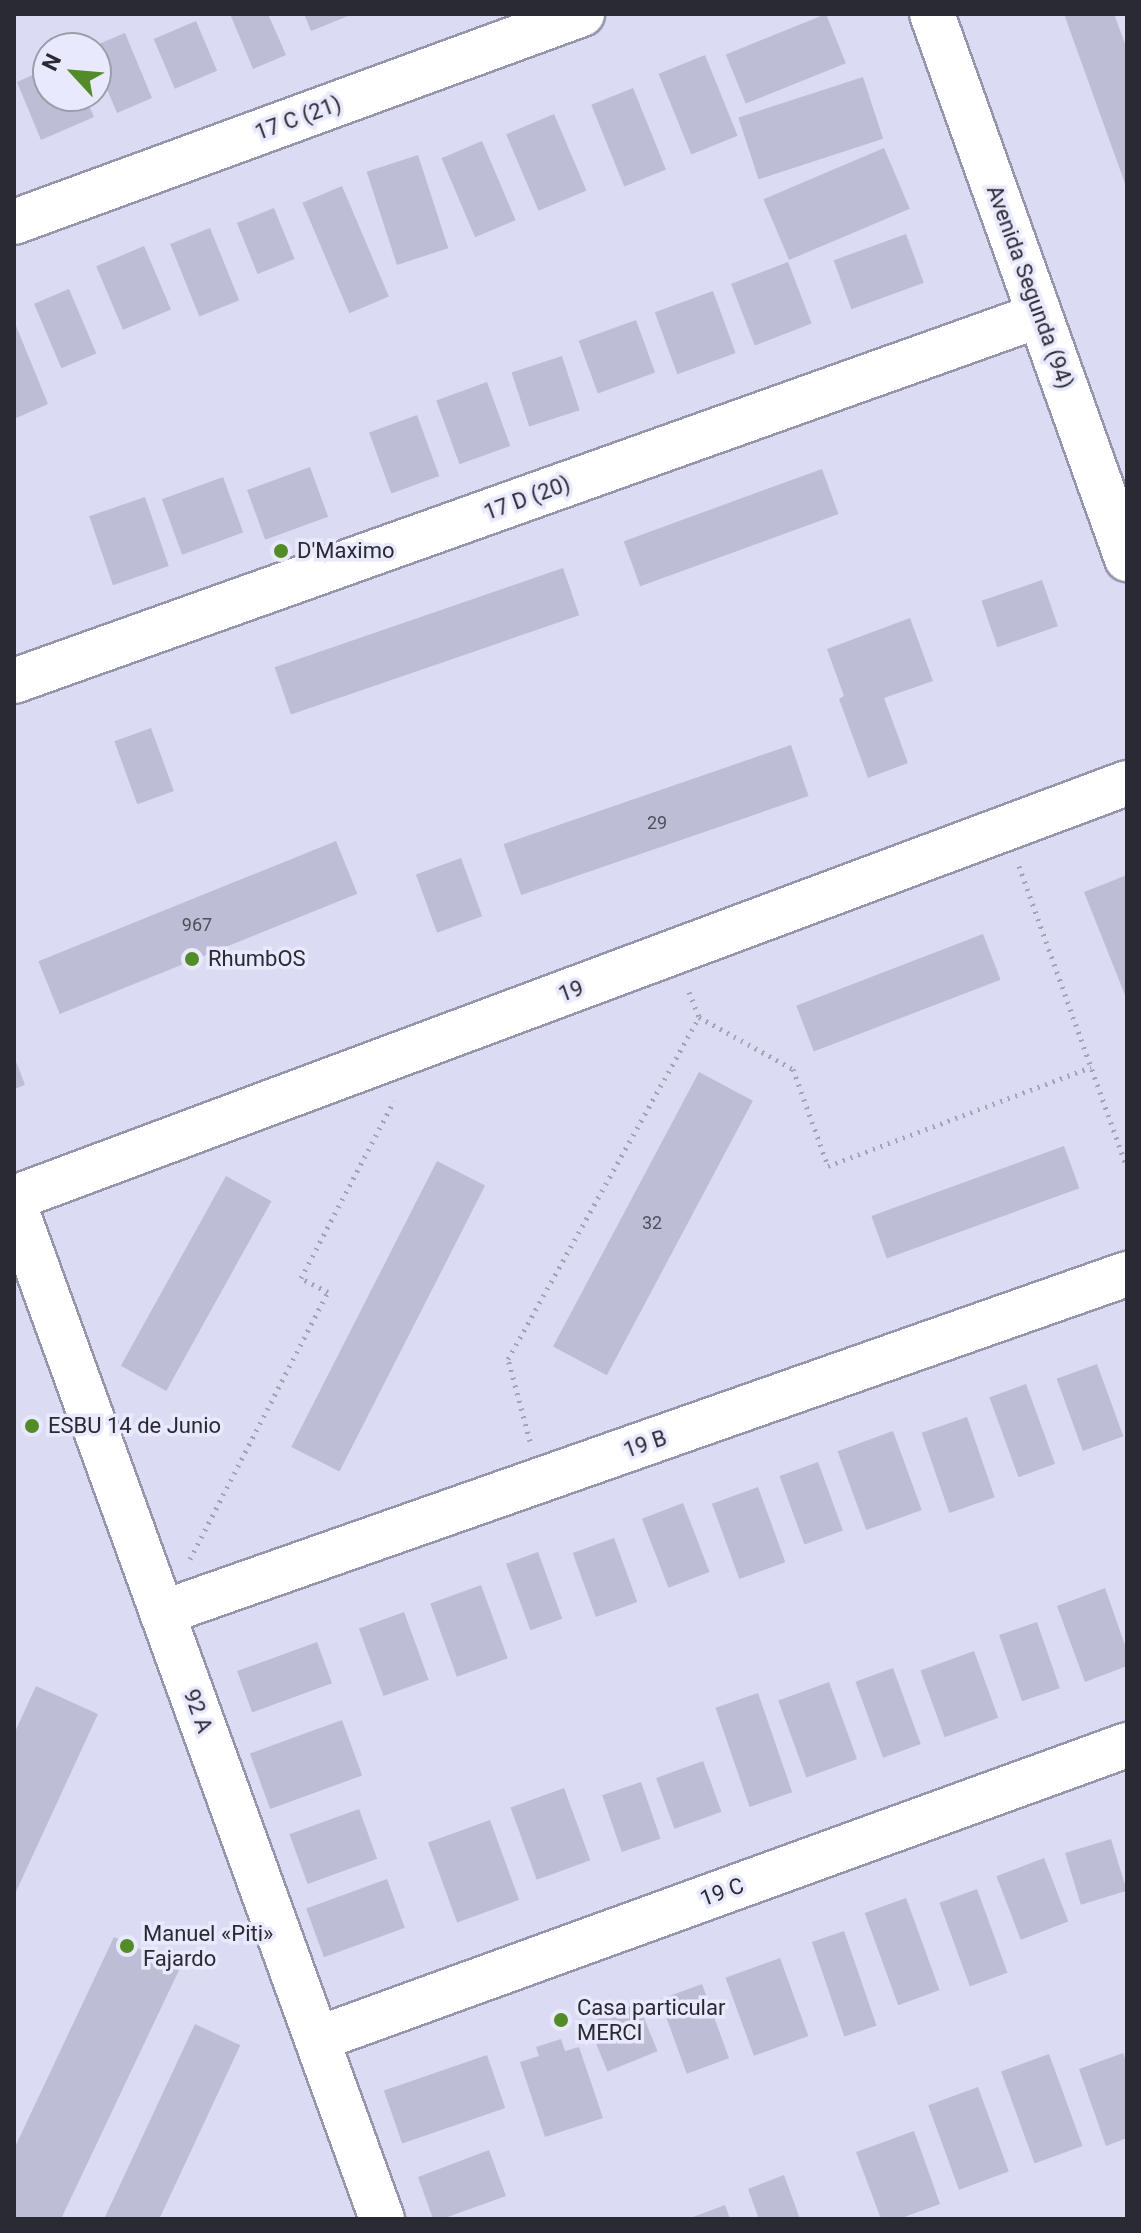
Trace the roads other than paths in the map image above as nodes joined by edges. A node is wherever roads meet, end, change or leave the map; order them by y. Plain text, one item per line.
1 (582, 14) edge
2 (932, 14) edge
3 (14, 222) edge
4 (1040, 315) junction
5 (1127, 559) edge
6 (14, 681) edge
7 (1127, 783) edge
8 (14, 1198) edge
9 (14, 1204) edge
10 (1127, 1274) edge
11 (162, 1613) junction
12 (1127, 1745) edge
13 (317, 2039) junction
14 (382, 2219) edge

1 - 3 street, 17 C (21)
2 - 4 street, Avenida Segunda (94)
4 - 5 street, Avenida Segunda (94)
4 - 6 street, 17 D (20)
7 - 8 street, 19
9 - 11 street, 92 A
10 - 11 street, 19 B
11 - 13 street, 92 A
12 - 13 street, 19 C
13 - 14 street, 92 A

